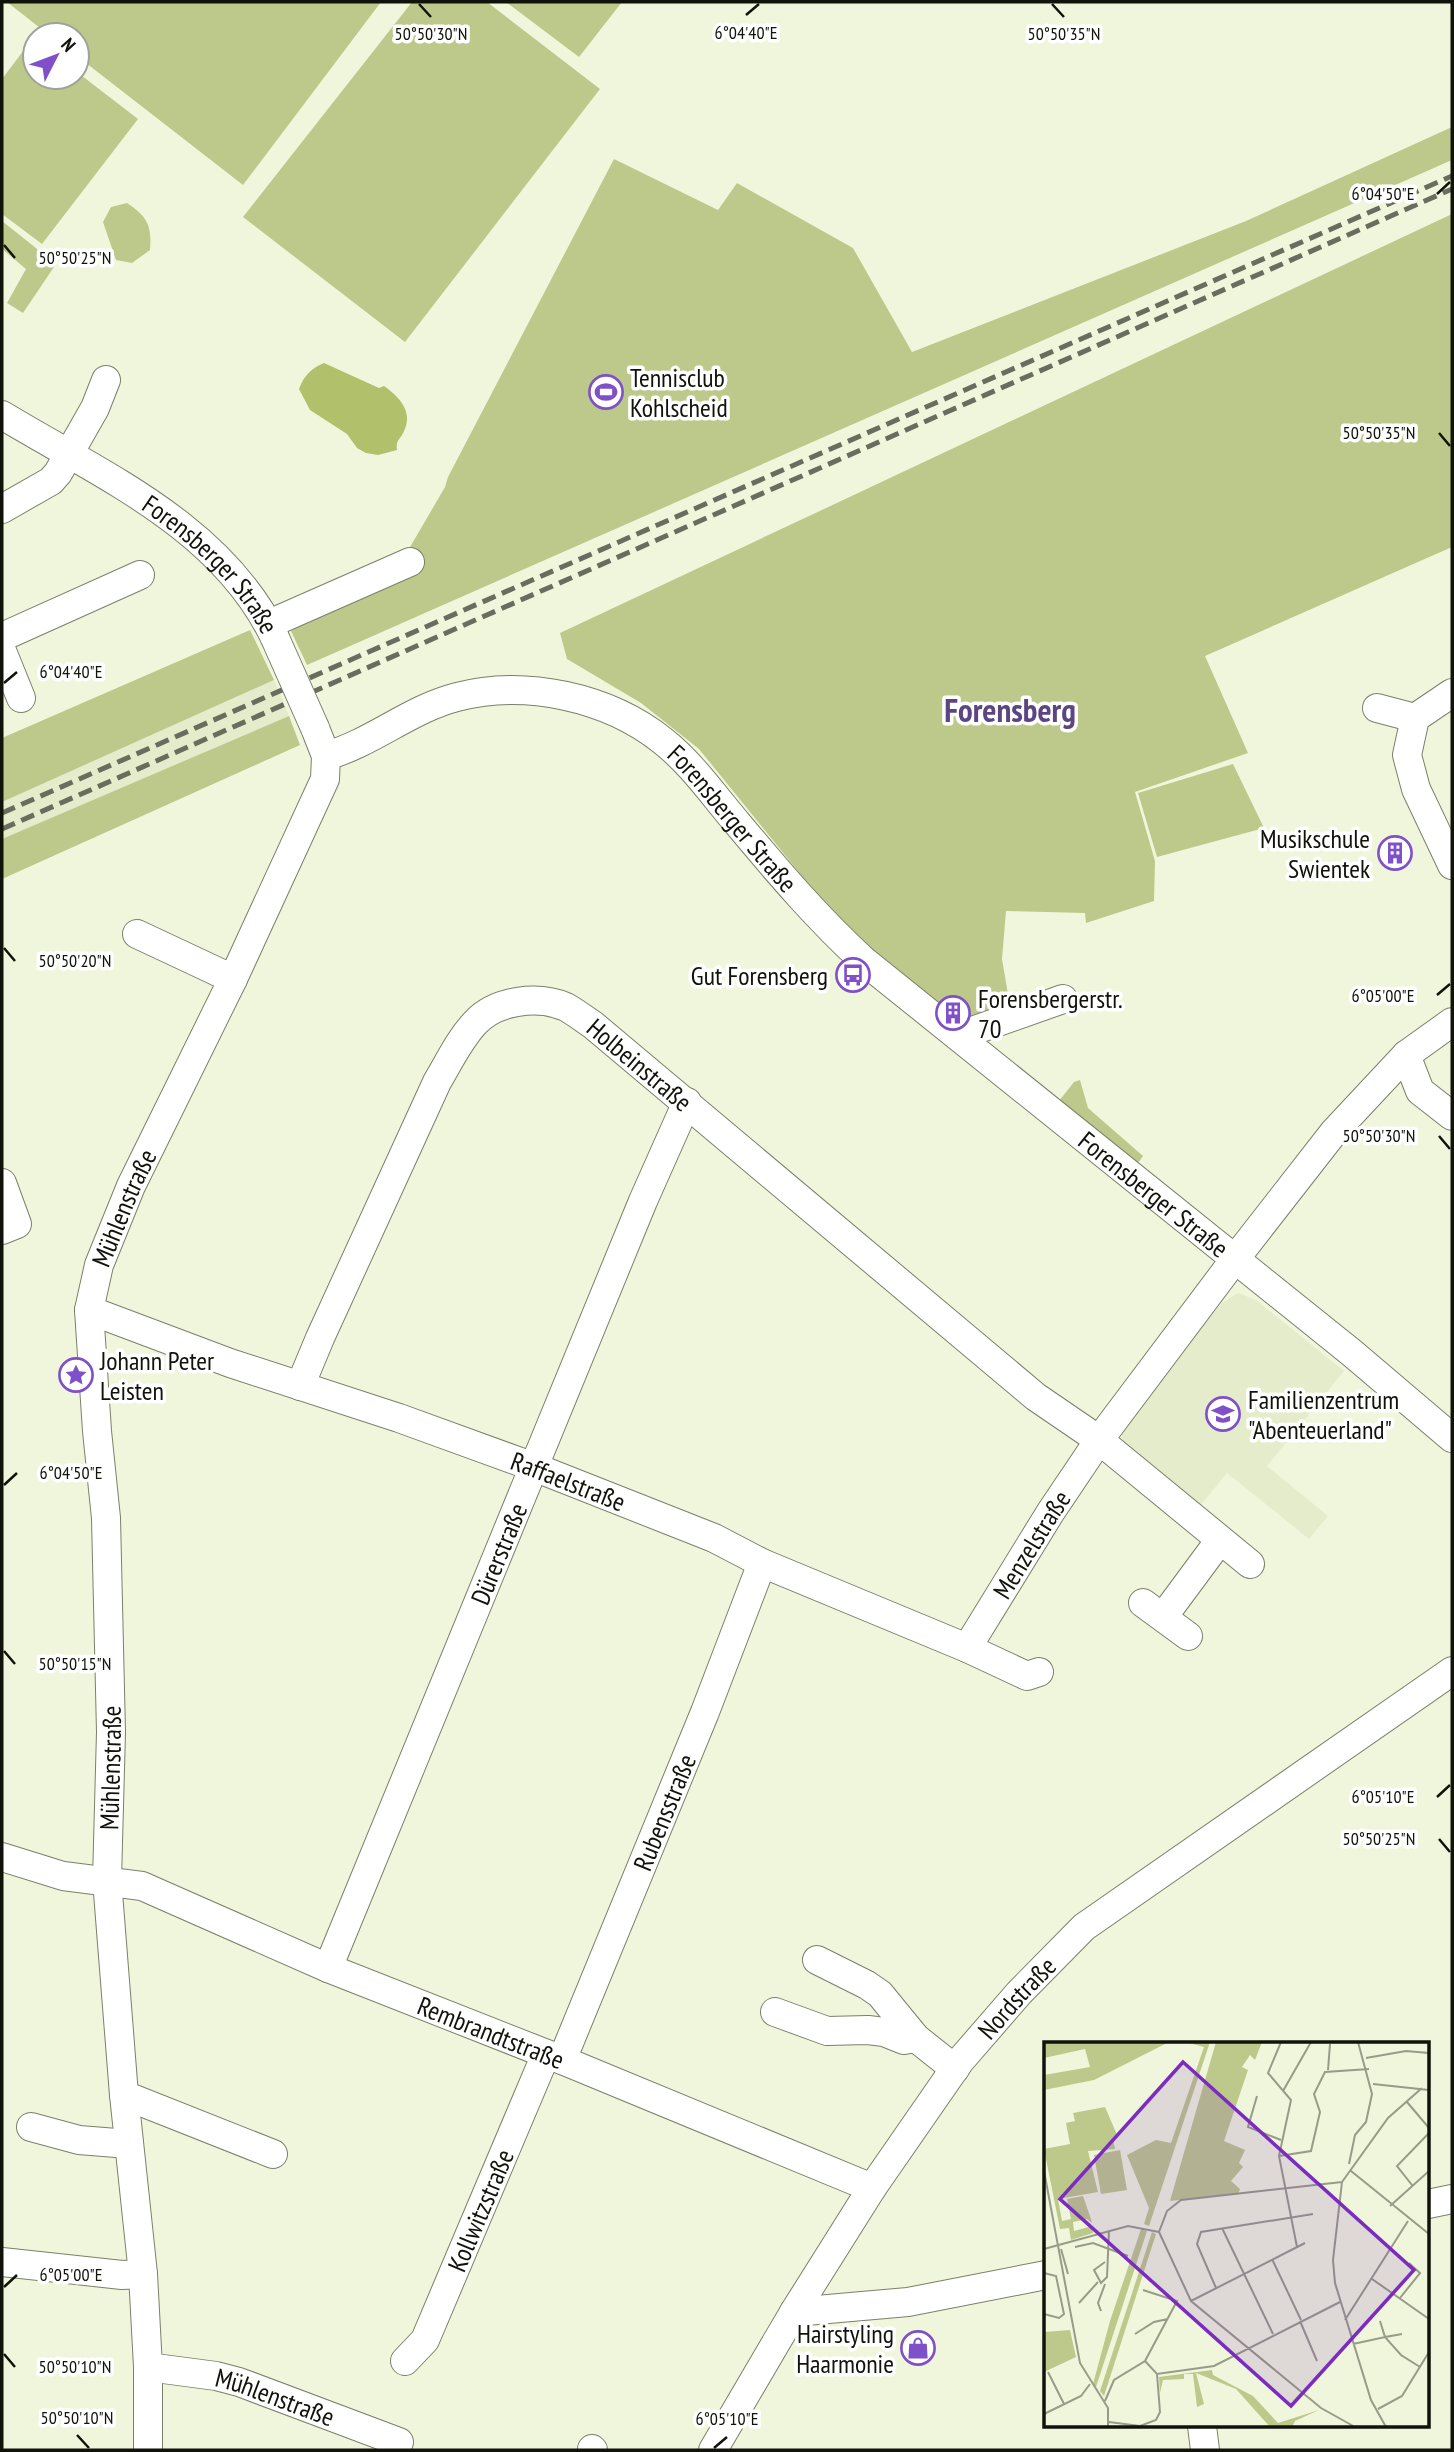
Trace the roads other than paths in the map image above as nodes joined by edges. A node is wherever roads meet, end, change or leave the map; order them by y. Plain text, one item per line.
1 (106, 380) dead end
2 (2, 415) edge
3 (70, 456) junction
4 (2, 509) edge
5 (410, 562) dead end
6 (140, 575) dead end
7 (272, 631) junction
8 (2, 637) edge
9 (2, 651) edge
10 (1452, 693) edge
11 (21, 698) dead end
12 (1377, 708) dead end
13 (1415, 718) junction
14 (326, 755) junction
15 (1452, 865) edge
16 (137, 934) dead end
17 (233, 979) junction
18 (1063, 999) dead end
19 (1452, 1022) edge
20 (958, 1036) junction
21 (1406, 1055) junction
22 (687, 1102) junction
23 (1452, 1116) edge
24 (2, 1184) edge
25 (2, 1230) edge
26 (1235, 1259) junction
27 (89, 1310) junction
28 (300, 1386) junction
29 (1452, 1437) edge
30 (1099, 1440) junction
31 (534, 1467) junction
32 (1220, 1540) junction
33 (762, 1563) junction
34 (1250, 1564) dead end
35 (1188, 1636) dead end
36 (967, 1648) junction
37 (1452, 1671) edge
38 (1039, 1672) dead end
39 (2, 1857) edge
40 (107, 1880) junction
41 (817, 1961) dead end
42 (328, 1968) junction
43 (775, 2012) dead end
44 (916, 2038) junction
45 (554, 2057) junction
46 (954, 2069) junction
47 (124, 2095) junction
48 (31, 2127) dead end
49 (129, 2144) junction
50 (273, 2154) dead end
51 (872, 2188) junction
52 (1452, 2199) edge
53 (1430, 2204) edge
54 (2, 2262) edge
55 (143, 2274) junction
56 (1044, 2274) edge
57 (794, 2312) junction
58 (405, 2361) dead end
59 (148, 2367) junction
60 (1202, 2428) edge
61 (399, 2442) dead end
62 (148, 2450) edge
63 (713, 2450) edge
64 (1205, 2450) edge

1 - 3 street
2 - 3 street, Forensberger Straße
3 - 4 street
3 - 7 street, Forensberger Straße
5 - 7 street
6 - 8 street
7 - 14 street, Forensberger Straße, bridge
9 - 11 street
10 - 13 street
12 - 13 street
13 - 15 street
14 - 17 street, Mühlenstraße
14 - 20 street, Forensberger Straße
16 - 17 street
17 - 27 street, Mühlenstraße
18 - 20 street
19 - 21 street, Menzelstraße
20 - 26 street, Forensberger Straße
21 - 23 street
21 - 26 street, Menzelstraße
22 - 28 street, Holbeinstraße
22 - 30 street, Holbeinstraße
22 - 31 street, Dürerstraße
24 - 25 street
26 - 29 street, Forensberger Straße
26 - 30 street, Menzelstraße
27 - 28 street, Raffaelstraße
27 - 40 street, Mühlenstraße
28 - 31 street, Raffaelstraße
30 - 32 street
30 - 36 street, Menzelstraße
31 - 33 street, Raffaelstraße
31 - 42 street, Dürerstraße
32 - 34 street
32 - 35 street
33 - 36 street, Raffaelstraße
33 - 45 street, Rubensstraße
36 - 38 street, Raffaelstraße
37 - 46 street, Nordstraße
39 - 40 street, Rembrandtstraße
40 - 42 street, Rembrandtstraße
40 - 47 street, Mühlenstraße
41 - 44 street
42 - 45 street, Rembrandtstraße
43 - 44 street
44 - 46 street
45 - 51 street, Rembrandtstraße
45 - 58 street, Kollwitzstraße
46 - 51 street, Nordstraße
47 - 49 street, Mühlenstraße
47 - 50 street
48 - 49 street
49 - 55 street, Mühlenstraße
51 - 57 street, Nordstraße
52 - 53 street
54 - 55 street
55 - 59 street, Mühlenstraße
56 - 57 street
57 - 63 street, Nordstraße
59 - 61 street, Mühlenstraße
59 - 62 street, Mühlenstraße
60 - 64 street

